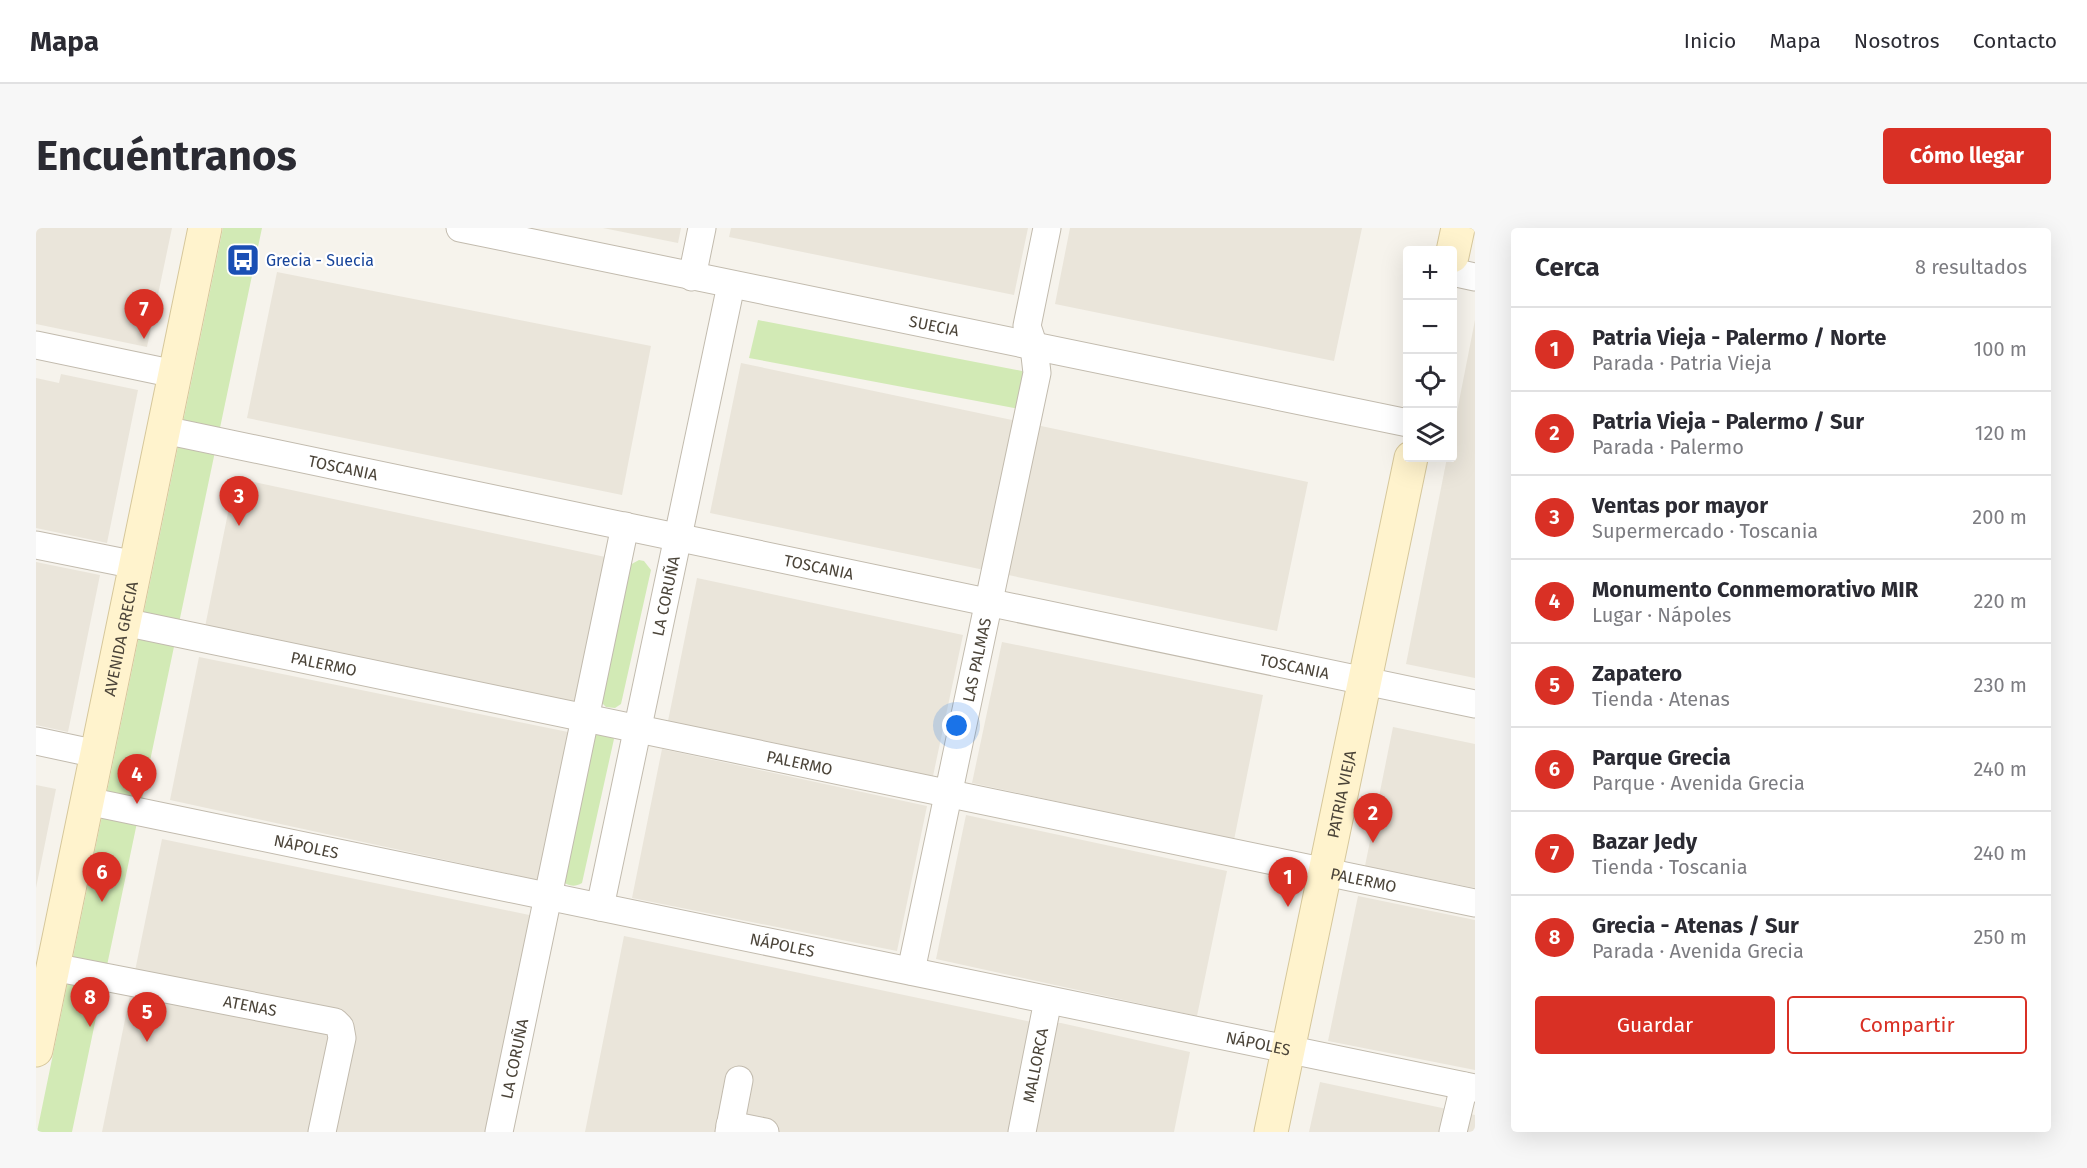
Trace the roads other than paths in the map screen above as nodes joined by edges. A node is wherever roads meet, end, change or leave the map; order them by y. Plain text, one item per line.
1 (205, 228) edge
2 (460, 228) edge
3 (702, 228) edge
4 (1047, 228) edge
5 (1458, 228) edge
6 (1454, 246) edge
7 (1457, 273) edge
8 (692, 277) junction
9 (1475, 277) edge
10 (731, 285) junction
11 (36, 345) edge
12 (1034, 347) junction
13 (175, 374) junction
14 (1403, 422) edge
15 (164, 430) junction
16 (1410, 462) edge
17 (625, 526) junction
18 (678, 537) junction
19 (36, 545) edge
20 (136, 565) junction
21 (988, 602) junction
22 (124, 621) junction
23 (1364, 681) junction
24 (1475, 704) edge
25 (585, 718) junction
26 (638, 729) junction
27 (36, 741) edge
28 (97, 754) junction
29 (948, 794) junction
30 (87, 801) junction
31 (1325, 872) junction
32 (548, 896) junction
33 (1475, 903) edge
34 (600, 907) junction
35 (911, 971) junction
36 (46, 982) edge
37 (1048, 1000) junction
38 (36, 1050) edge
39 (1288, 1050) junction
40 (739, 1080) dead end
41 (1469, 1087) edge
42 (730, 1129) edge
43 (322, 1132) edge
44 (500, 1132) edge
45 (765, 1132) edge
46 (1022, 1132) edge
47 (1271, 1132) edge
48 (1453, 1132) edge

1 - 13 main road, AVENIDA GRECIA
2 - 8 street, SUECIA
3 - 8 street
4 - 12 street, LAS PALMAS
5 - 6 main road
7 - 9 street
8 - 10 street, SUECIA
10 - 12 street, SUECIA
10 - 18 street, LA CORUÑA
11 - 13 street
12 - 14 street, SUECIA
12 - 21 street, LAS PALMAS
13 - 15 main road, AVENIDA GRECIA
15 - 17 street, TOSCANIA
15 - 20 main road, AVENIDA GRECIA
16 - 23 main road, PATRIA VIEJA
17 - 18 street, TOSCANIA
17 - 25 street, LA CORUÑA
18 - 21 street, TOSCANIA
18 - 26 street, LA CORUÑA
19 - 20 street
20 - 22 main road, AVENIDA GRECIA
21 - 23 street, TOSCANIA
21 - 29 street, LAS PALMAS
22 - 25 street, PALERMO
22 - 28 main road, AVENIDA GRECIA
23 - 24 street, TOSCANIA
23 - 31 main road, PATRIA VIEJA
25 - 26 street, PALERMO
25 - 32 street, LA CORUÑA
26 - 29 street, PALERMO
26 - 34 street, LA CORUÑA
27 - 28 street
28 - 30 main road, AVENIDA GRECIA
29 - 31 street, PALERMO
29 - 35 street, LAS PALMAS
30 - 32 street, NÁPOLES
30 - 36 main road, AVENIDA GRECIA
31 - 33 street, PALERMO
31 - 39 main road, PATRIA VIEJA
32 - 34 street, NÁPOLES
32 - 44 street, LA CORUÑA
34 - 35 street, NÁPOLES
35 - 37 street, NÁPOLES
36 - 38 main road, AVENIDA GRECIA
36 - 43 street, ATENAS
37 - 39 street, NÁPOLES
37 - 46 street, MALLORCA
39 - 41 street, NÁPOLES
39 - 47 main road, PATRIA VIEJA
40 - 42 street
41 - 48 street
42 - 45 street

